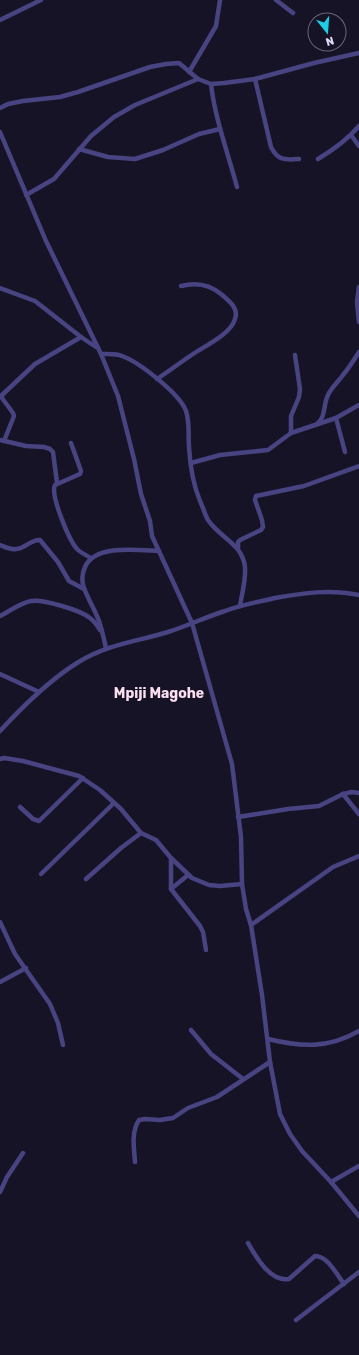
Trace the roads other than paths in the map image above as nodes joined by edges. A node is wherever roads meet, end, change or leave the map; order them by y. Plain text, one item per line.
1 (41, 0) edge
2 (220, 0) edge
3 (276, 0) edge
4 (293, 13) dead end
5 (0, 20) edge
6 (359, 54) edge
7 (189, 72) junction
8 (198, 79) junction
9 (255, 79) junction
10 (211, 84) junction
11 (0, 108) edge
12 (359, 126) edge
13 (220, 129) junction
14 (0, 132) edge
15 (351, 135) junction
16 (359, 146) edge
17 (78, 148) junction
18 (300, 159) dead end
19 (318, 159) dead end
20 (237, 187) dead end
21 (26, 195) junction
22 (181, 286) dead end
23 (359, 287) edge
24 (0, 288) edge
25 (359, 322) edge
26 (81, 337) junction
27 (218, 338) junction
28 (218, 345) dead end
29 (98, 348) junction
30 (359, 352) edge
31 (101, 354) junction
32 (295, 355) dead end
33 (158, 379) junction
34 (359, 405) edge
35 (336, 418) junction
36 (314, 426) junction
37 (290, 433) junction
38 (2, 440) edge
39 (71, 442) dead end
40 (345, 452) dead end
41 (191, 463) junction
42 (359, 466) edge
43 (57, 483) junction
44 (0, 545) edge
45 (238, 548) junction
46 (159, 551) junction
47 (91, 558) junction
48 (84, 589) junction
49 (359, 595) edge
50 (240, 606) junction
51 (0, 616) edge
52 (192, 623) junction
53 (103, 633) junction
54 (106, 648) junction
55 (0, 674) edge
56 (39, 692) junction
57 (0, 732) edge
58 (0, 759) edge
59 (83, 778) junction
60 (359, 793) edge
61 (343, 794) junction
62 (114, 803) junction
63 (20, 807) dead end
64 (359, 814) edge
65 (238, 817) junction
66 (141, 833) junction
67 (359, 856) edge
68 (171, 858) junction
69 (40, 874) dead end
70 (188, 875) junction
71 (86, 879) dead end
72 (242, 884) junction
73 (171, 889) junction
74 (0, 922) edge
75 (251, 924) junction
76 (2, 935) edge
77 (206, 950) dead end
78 (26, 968) junction
79 (0, 982) edge
80 (191, 1030) dead end
81 (359, 1031) edge
82 (268, 1039) junction
83 (63, 1045) dead end
84 (270, 1062) junction
85 (243, 1079) junction
86 (23, 1153) dead end
87 (135, 1162) dead end
88 (359, 1166) edge
89 (331, 1182) junction
90 (0, 1192) edge
91 (359, 1216) edge
92 (248, 1243) dead end
93 (359, 1272) edge
94 (344, 1284) junction
95 (296, 1320) dead end

1 - 5 street
2 - 7 street
3 - 4 street
6 - 9 street
7 - 8 street
7 - 11 street
8 - 10 street
8 - 17 street
9 - 10 street
9 - 18 street
10 - 13 street
12 - 15 street
13 - 17 street
13 - 20 street
14 - 21 street
15 - 16 street
15 - 19 street
17 - 21 street
21 - 29 street
22 - 27 street
23 - 25 street
24 - 26 street
26 - 29 street
26 - 38 street
27 - 28 street
27 - 33 street
29 - 31 street
30 - 36 street
31 - 33 street
31 - 46 street
32 - 37 street
33 - 41 street
34 - 35 street
35 - 36 street
35 - 40 street
36 - 37 street
37 - 41 street
38 - 43 street
39 - 43 street
41 - 45 street
42 - 45 street
43 - 47 street
44 - 48 street
45 - 50 street
46 - 47 street
46 - 52 street
47 - 48 street
48 - 53 street
49 - 50 street
50 - 52 street
51 - 53 street
52 - 54 street
52 - 65 street
53 - 54 street
54 - 56 street
55 - 56 street
56 - 57 street
58 - 59 street
59 - 62 street
59 - 63 street
60 - 61 street
61 - 64 street
61 - 65 street
62 - 66 street
62 - 69 street
65 - 72 street
66 - 68 street
66 - 71 street
67 - 75 street
68 - 70 street
68 - 73 street
70 - 72 street
70 - 73 street
72 - 75 street
73 - 77 street
74 - 76 street
75 - 82 street
76 - 78 street
78 - 79 street
78 - 83 street
80 - 85 street
81 - 82 street
82 - 84 street
84 - 85 street
84 - 89 street
85 - 87 street
86 - 90 street
88 - 89 street
89 - 91 street
92 - 94 street
93 - 94 street
94 - 95 street

